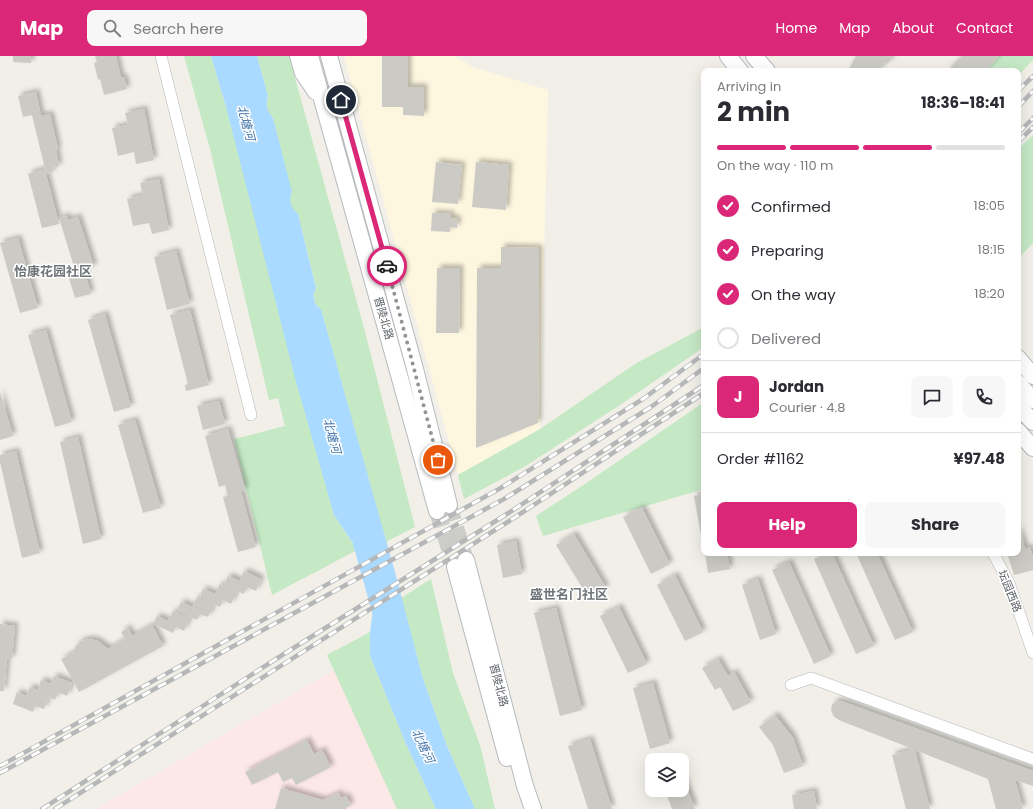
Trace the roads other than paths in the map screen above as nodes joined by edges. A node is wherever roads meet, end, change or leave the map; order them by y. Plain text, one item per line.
1 (161, 56) edge
2 (298, 56) edge
3 (310, 56) edge
4 (329, 56) edge
5 (728, 56) edge
6 (741, 56) edge
7 (754, 56) edge
8 (738, 68) edge
9 (751, 68) edge
10 (764, 68) edge
11 (324, 105) junction
12 (1021, 362) edge
13 (1033, 376) edge
14 (1021, 386) edge
15 (1033, 400) edge
16 (1021, 409) edge
17 (251, 415) dead end
18 (1033, 422) edge
19 (1021, 434) edge
20 (1033, 448) edge
21 (995, 556) edge
22 (1033, 653) edge
23 (791, 685) dead end
24 (1033, 759) edge
25 (522, 809) edge
26 (533, 809) edge

1 - 17 street
2 - 11 main road
3 - 11 main road, 晋陵北路
4 - 11 main road, 晋陵北路
5 - 8 main road
6 - 9 main road
7 - 10 main road
12 - 13 main road
14 - 15 main road
16 - 18 main road
19 - 20 main road
21 - 22 street, 坛园西路
23 - 24 street
25 - 26 main road, 晋陵北路

